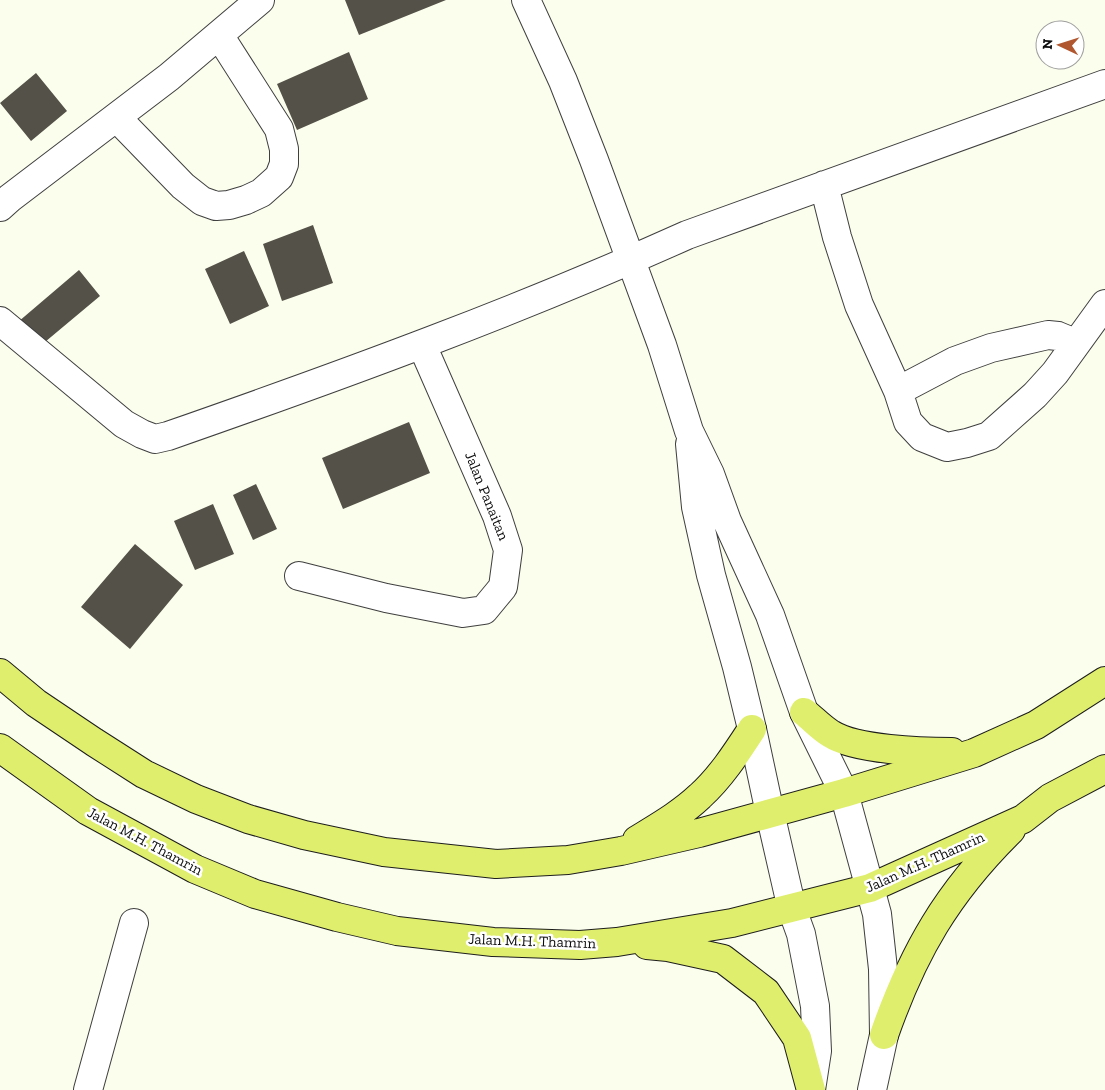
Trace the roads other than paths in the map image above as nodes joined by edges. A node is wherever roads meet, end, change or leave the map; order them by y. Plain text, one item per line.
1 (260, 0) edge
2 (526, 0) edge
3 (219, 35) junction
4 (1105, 84) edge
5 (117, 118) junction
6 (824, 185) junction
7 (0, 207) edge
8 (631, 260) junction
9 (1105, 304) edge
10 (0, 321) edge
11 (1075, 343) junction
12 (422, 345) junction
13 (898, 391) junction
14 (689, 431) junction
15 (299, 576) dead end
16 (0, 673) edge
17 (1105, 681) edge
18 (804, 712) junction
19 (752, 729) junction
20 (0, 748) edge
21 (974, 753) junction
22 (1105, 769) edge
23 (844, 793) junction
24 (770, 813) junction
25 (1023, 819) junction
26 (621, 851) junction
27 (870, 888) junction
28 (792, 909) junction
29 (134, 924) dead end
30 (617, 942) junction
31 (884, 1035) junction
32 (88, 1090) edge
33 (811, 1090) edge
34 (872, 1090) edge

1 - 3 street
2 - 8 street
3 - 5 street
3 - 5 street
4 - 6 street
5 - 7 street
6 - 8 street
6 - 13 street
8 - 12 street
8 - 14 street
9 - 11 street
10 - 12 street
11 - 13 street
11 - 13 street
12 - 15 street, Jalan Panaitan
14 - 18 street
14 - 19 street
16 - 26 main road
17 - 21 main road
18 - 21 main road
18 - 23 street
19 - 24 street
19 - 26 main road
20 - 30 main road, Jalan M.H. Thamrin
21 - 23 main road
22 - 25 main road, Jalan M.H. Thamrin
23 - 24 main road
23 - 27 street
24 - 26 main road
24 - 28 street
25 - 27 main road, Jalan M.H. Thamrin
25 - 31 main road
27 - 28 main road, Jalan M.H. Thamrin
27 - 31 street
28 - 30 main road, Jalan M.H. Thamrin
28 - 33 street
29 - 32 street
30 - 33 main road
31 - 34 street

